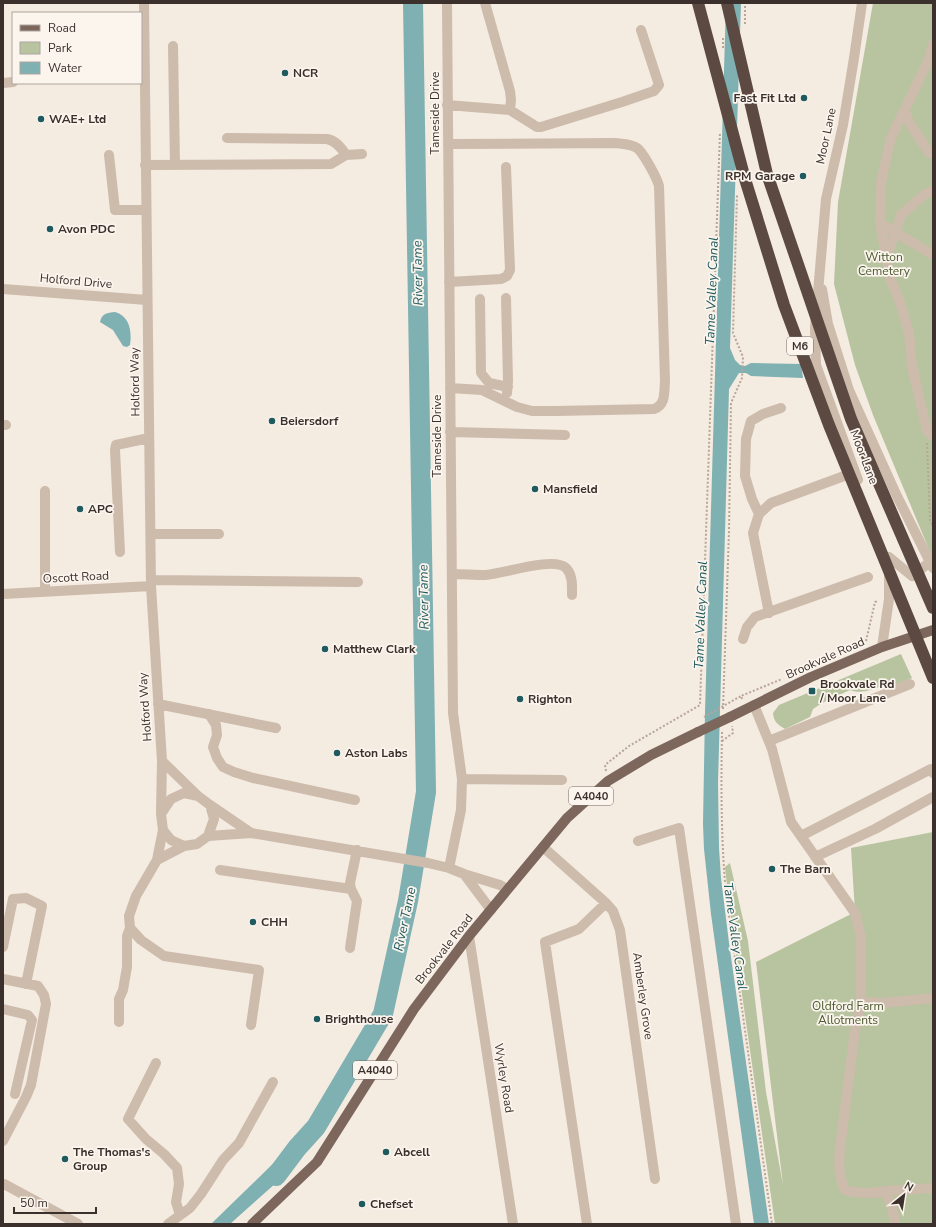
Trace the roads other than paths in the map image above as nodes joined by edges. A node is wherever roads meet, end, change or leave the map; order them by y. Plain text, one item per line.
1 (144, 3) edge
2 (447, 3) edge
3 (485, 3) edge
4 (698, 3) edge
5 (727, 3) edge
6 (862, 3) edge
7 (641, 30) dead end
8 (933, 44) edge
9 (173, 46) dead end
10 (931, 58) edge
11 (447, 105) junction
12 (510, 110) junction
13 (905, 111) junction
14 (227, 138) dead end
15 (448, 144) junction
16 (362, 154) dead end
17 (933, 154) edge
18 (110, 155) dead end
19 (346, 155) junction
20 (145, 164) junction
21 (175, 164) junction
22 (506, 167) dead end
23 (933, 191) edge
24 (146, 210) junction
25 (880, 223) junction
26 (895, 231) junction
27 (933, 255) edge
28 (886, 259) junction
29 (820, 276) junction
30 (449, 282) junction
31 (3, 289) edge
32 (506, 298) dead end
33 (480, 299) dead end
34 (147, 300) junction
35 (839, 359) junction
36 (816, 365) junction
37 (508, 387) junction
38 (450, 388) junction
39 (506, 400) junction
40 (781, 408) dead end
41 (450, 432) junction
42 (930, 434) edge
43 (565, 435) dead end
44 (149, 438) junction
45 (855, 472) junction
46 (45, 491) dead end
47 (760, 514) junction
48 (151, 534) junction
49 (219, 534) dead end
50 (120, 552) dead end
51 (890, 557) junction
52 (931, 565) edge
53 (452, 574) junction
54 (868, 577) dead end
55 (358, 582) dead end
56 (151, 583) junction
57 (50, 592) junction
58 (3, 594) edge
59 (572, 595) dead end
60 (933, 608) edge
61 (768, 613) junction
62 (933, 630) edge
63 (743, 640) dead end
64 (882, 647) junction
65 (933, 678) edge
66 (910, 684) dead end
67 (158, 704) junction
68 (754, 705) junction
69 (209, 714) junction
70 (276, 728) dead end
71 (769, 741) junction
72 (162, 761) junction
73 (933, 773) edge
74 (462, 779) junction
75 (562, 780) dead end
76 (198, 796) junction
77 (933, 797) edge
78 (355, 800) dead end
79 (210, 805) junction
80 (162, 814) junction
81 (163, 830) junction
82 (251, 833) junction
83 (208, 836) junction
84 (801, 836) junction
85 (638, 841) dead end
86 (184, 846) junction
87 (543, 847) junction
88 (356, 850) junction
89 (815, 857) junction
90 (157, 860) junction
91 (449, 868) junction
92 (220, 870) dead end
93 (464, 874) junction
94 (351, 889) junction
95 (507, 889) junction
96 (606, 902) junction
97 (491, 910) junction
98 (130, 928) junction
99 (469, 936) junction
100 (3, 947) edge
101 (350, 948) dead end
102 (3, 979) edge
103 (26, 984) junction
104 (933, 998) edge
105 (861, 1002) junction
106 (3, 1009) edge
107 (119, 1022) dead end
108 (251, 1025) dead end
109 (156, 1063) dead end
110 (274, 1082) dead end
111 (15, 1094) dead end
112 (3, 1141) edge
113 (655, 1179) dead end
114 (3, 1186) edge
115 (933, 1188) edge
116 (885, 1191) junction
117 (180, 1215) junction
118 (171, 1223) edge
119 (78, 1224) edge
120 (252, 1224) edge
121 (513, 1224) edge
122 (587, 1224) edge
123 (736, 1224) edge
124 (895, 1224) edge

1 - 20 street, Holford Way
2 - 11 street, Tameside Drive
3 - 12 street
4 - 65 highway, M6, bridge
5 - 60 highway, M6, bridge
6 - 29 street, Moor Lane
7 - 12 street
8 - 10 street
9 - 21 street
10 - 13 street
11 - 12 street
11 - 15 street, Tameside Drive
13 - 17 street
13 - 25 street
14 - 19 street
15 - 30 street, Tameside Drive
15 - 39 street
16 - 19 street
18 - 24 street
19 - 21 street
20 - 21 street
20 - 24 street, Holford Way
22 - 30 street
23 - 26 street
24 - 34 street, Holford Way
25 - 26 street
25 - 28 street
26 - 27 street
26 - 28 street
28 - 42 street
29 - 35 street, Moor Lane
29 - 36 street, Moor Lane
30 - 38 street, Tameside Drive
31 - 34 street, Holford Drive
32 - 37 street
33 - 37 street
34 - 44 street, Holford Way
35 - 36 street
35 - 52 street, Moor Lane
36 - 45 street, Moor Lane
37 - 39 street
38 - 39 street
38 - 41 street, Tameside Drive
40 - 47 street
41 - 43 street
41 - 53 street, Tameside Drive
44 - 48 street, Holford Way
44 - 50 street
45 - 47 street
45 - 51 street, Moor Lane
46 - 57 street
47 - 61 street
48 - 49 street
48 - 56 street, Holford Way
51 - 52 street
51 - 64 street, Moor Lane
53 - 59 street
53 - 74 street, Tameside Drive
54 - 61 street
55 - 56 street, Oscott Road
56 - 57 street, Oscott Road
56 - 67 street, Holford Way
57 - 58 street, Oscott Road
61 - 63 street
62 - 64 main road, Brookvale Road / A4040
64 - 68 main road, Brookvale Road / A4040
66 - 71 street
67 - 69 street
67 - 72 street, Holford Way
68 - 71 street
68 - 87 main road, Brookvale Road / A4040, bridge
69 - 70 street
69 - 78 street
71 - 84 street
72 - 76 street
72 - 80 street, Holford Way
73 - 84 street
74 - 75 street
74 - 91 street, Tameside Drive
76 - 79 street
76 - 80 street
77 - 89 street
79 - 82 street
79 - 83 street
80 - 81 street
81 - 86 street
81 - 90 street
82 - 83 street
82 - 88 street
83 - 86 street
84 - 89 street
85 - 123 street
86 - 90 street
87 - 95 main road, Brookvale Road / A4040
87 - 96 street, Amberley Grove
88 - 91 street
88 - 94 street
89 - 105 street
90 - 98 street
91 - 93 street
92 - 94 street
93 - 95 street
93 - 97 street
94 - 101 street
95 - 97 main road, Brookvale Road / A4040
96 - 113 street, Amberley Grove
96 - 122 street
97 - 99 main road, Brookvale Road / A4040
98 - 107 street
98 - 108 street
99 - 120 main road, Brookvale Road / A4040
99 - 121 street, Wyrley Road
100 - 103 street
102 - 103 street
103 - 112 street
104 - 105 street
105 - 116 street
106 - 111 street
109 - 117 street
110 - 117 street
114 - 119 street
115 - 116 street
116 - 124 street
117 - 118 street

